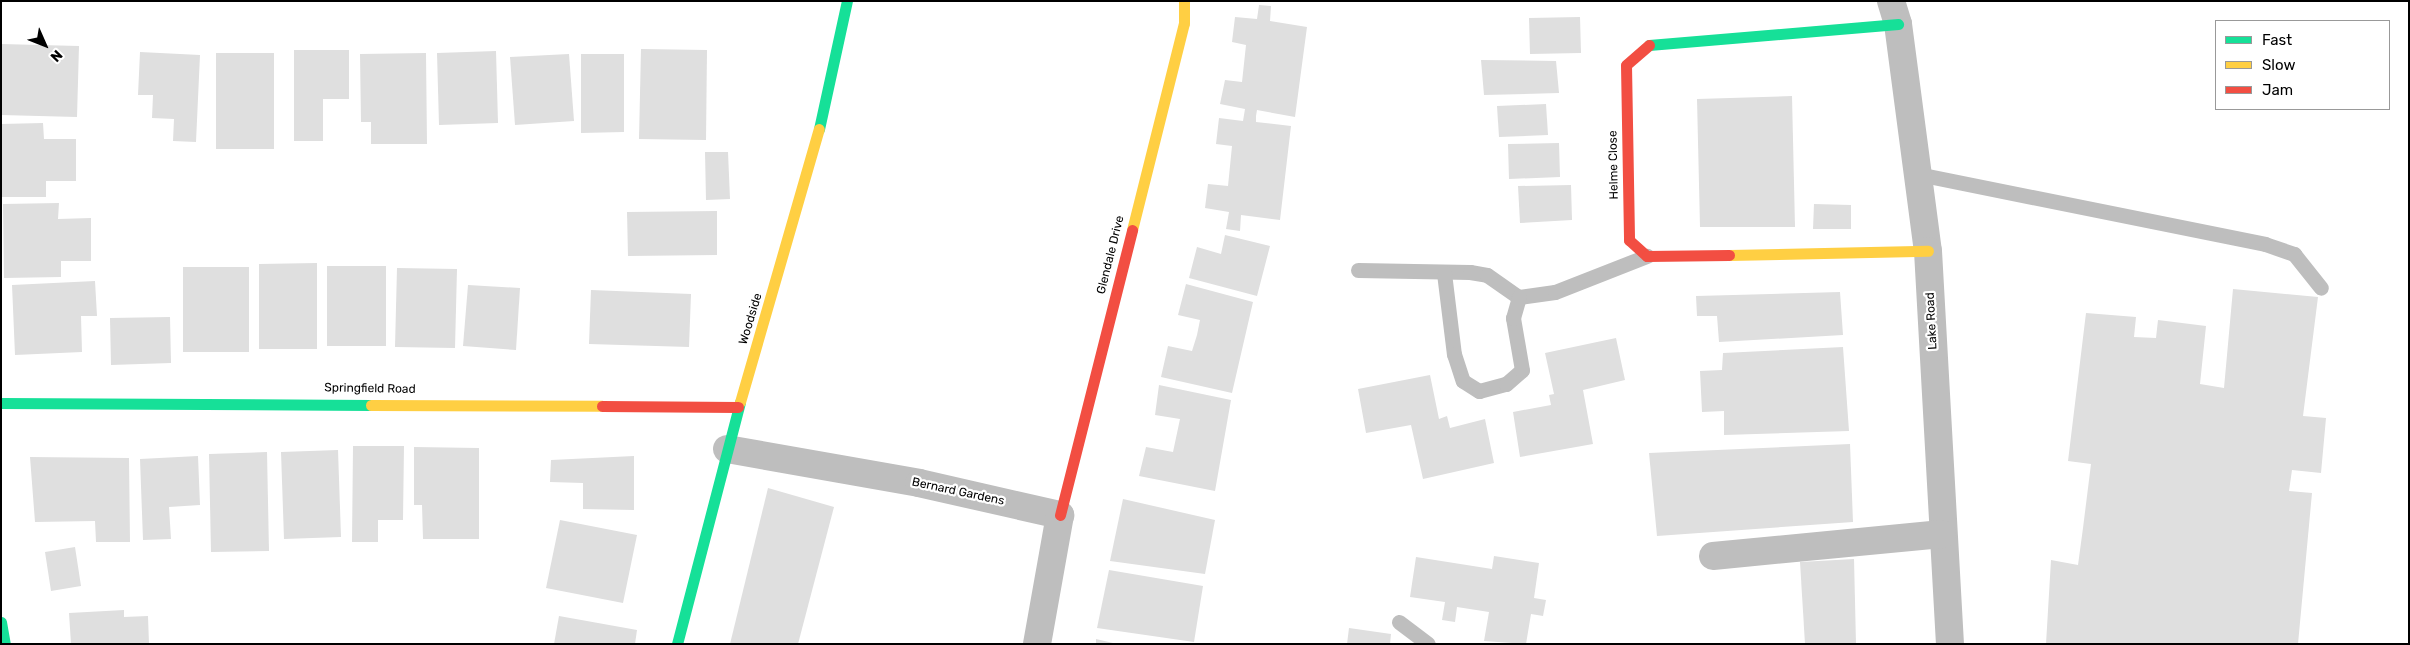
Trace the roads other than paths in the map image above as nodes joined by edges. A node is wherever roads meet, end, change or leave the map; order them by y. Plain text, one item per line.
1 (847, 1) edge
2 (1184, 1) edge
3 (1895, 12) edge
4 (1918, 174) junction
5 (1928, 251) junction
6 (1647, 256) junction
7 (1358, 270) dead end
8 (1444, 274) junction
9 (2321, 288) dead end
10 (1520, 296) junction
11 (1, 403) edge
12 (738, 407) junction
13 (727, 449) junction
14 (1060, 515) junction
15 (1942, 534) junction
16 (1713, 556) dead end
17 (1, 622) edge
18 (1399, 622) dead end
19 (5, 644) edge
20 (676, 644) edge
21 (1037, 644) edge
22 (1428, 644) edge
23 (1950, 644) edge

1 - 12 street, Woodside
2 - 14 street, Glendale Drive
3 - 4 street, Lake Road
3 - 6 street, Helme Close
4 - 5 street, Lake Road
4 - 9 lane
5 - 6 street
5 - 15 street, Lake Road
6 - 10 lane
7 - 8 lane
8 - 10 lane
8 - 10 lane
11 - 12 street, Springfield Road
12 - 13 street, Woodside
13 - 14 street, Bernard Gardens
13 - 20 street, Woodside
14 - 21 street
15 - 16 street
15 - 23 street, Lake Road
17 - 19 street
18 - 22 lane

